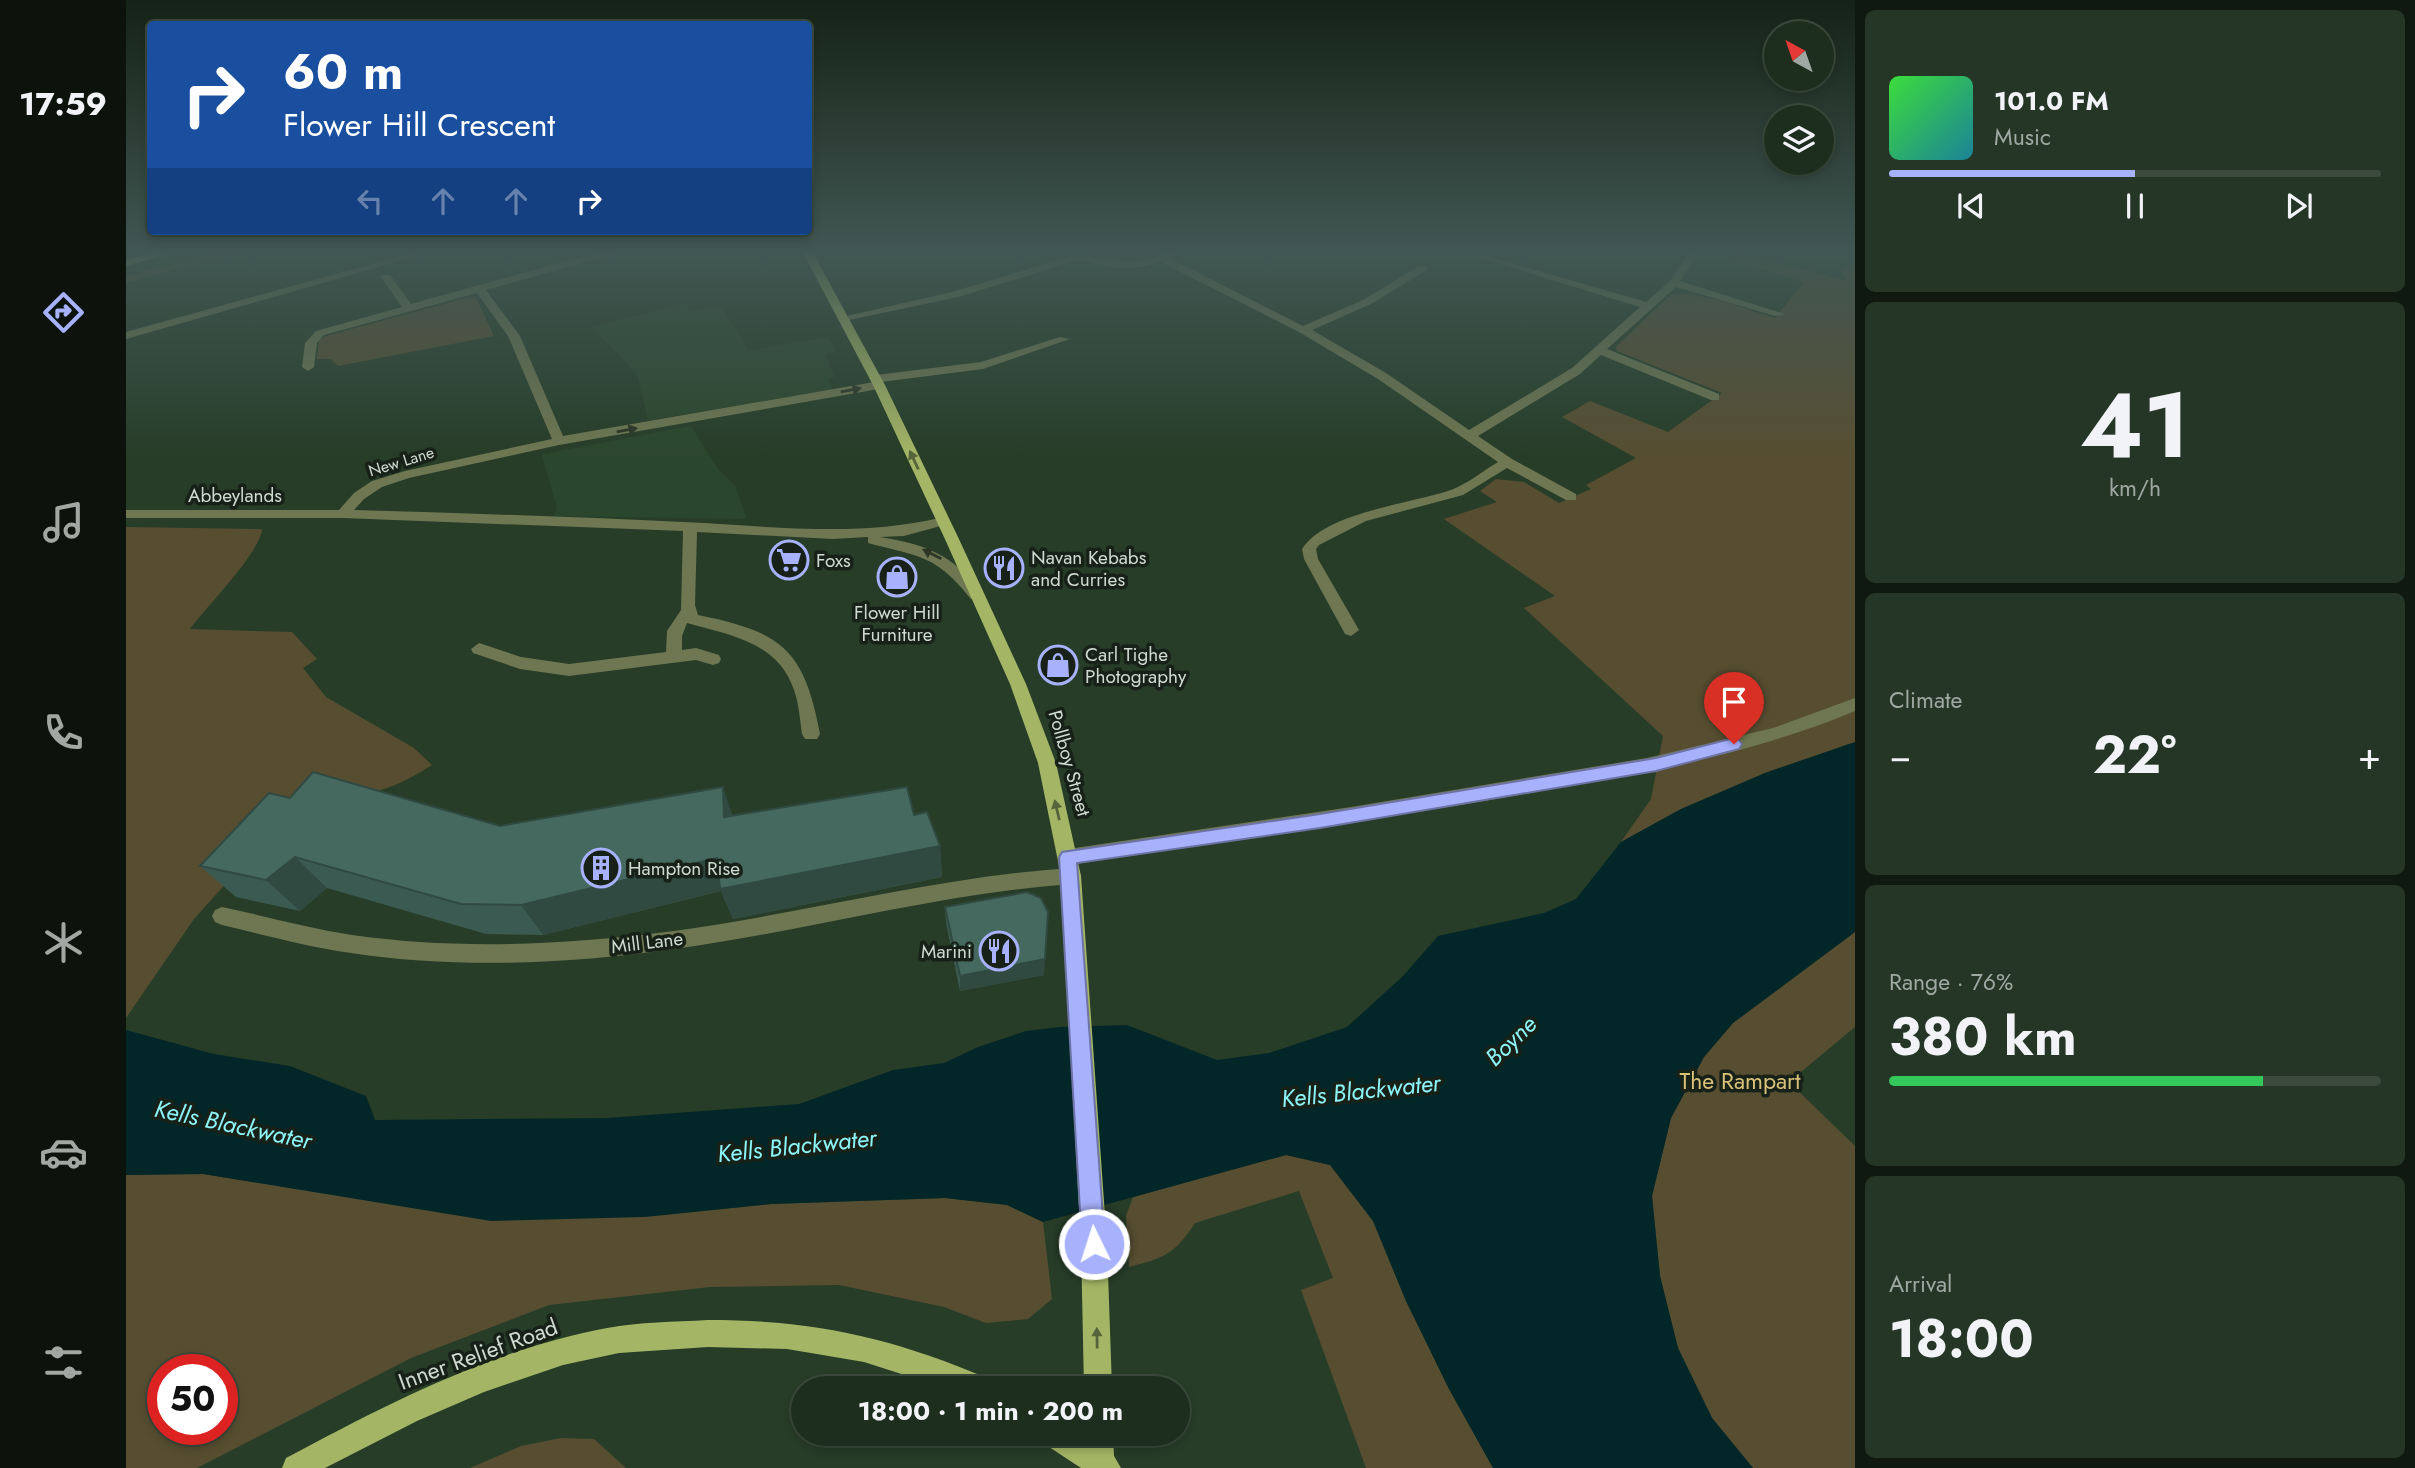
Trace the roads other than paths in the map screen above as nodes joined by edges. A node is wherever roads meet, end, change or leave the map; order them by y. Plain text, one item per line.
1 (185, 320) edge
2 (366, 320) edge
3 (502, 320) edge
4 (845, 320) edge
5 (1282, 320) edge
6 (1327, 320) edge
7 (1632, 320) edge
8 (1303, 330) junction
9 (126, 336) edge
10 (1064, 339) dead end
11 (1599, 349) junction
12 (308, 367) dead end
13 (877, 382) junction
14 (1715, 397) dead end
15 (1470, 435) junction
16 (559, 441) junction
17 (1507, 462) junction
18 (1571, 497) dead end
19 (126, 514) edge
20 (343, 514) junction
21 (943, 521) junction
22 (690, 527) junction
23 (833, 534) junction
24 (980, 601) junction
25 (689, 611) junction
26 (1351, 630) dead end
27 (479, 649) dead end
28 (675, 656) junction
29 (713, 659) dead end
30 (1855, 704) edge
31 (811, 734) dead end
32 (1069, 867) junction
33 (222, 916) dead end
34 (952, 1376) edge
35 (1098, 1376) edge
36 (1072, 1446) edge
37 (1100, 1446) edge
38 (1102, 1466) edge
39 (296, 1468) edge

1 - 9 street
2 - 12 street
3 - 16 street
4 - 13 main road, Pollboy Street
5 - 8 street
6 - 8 street
7 - 11 street
8 - 15 street
10 - 13 street, New Lane
11 - 14 street
11 - 15 street
16 -> 13 street, New Lane
21 -> 13 main road, Pollboy Street
15 - 17 street
16 - 20 street, New Lane
17 - 18 street
17 - 26 street
19 - 20 street, Abbeylands
20 - 22 street
21 - 23 street
21 - 24 main road, Pollboy Street
22 - 23 street
22 - 25 street
24 -> 23 street
32 -> 24 main road, Pollboy Street
25 - 28 street
25 - 31 street
27 - 28 street
28 - 29 street
30 - 32 street, Mill Lane
32 - 33 street, Mill Lane
35 -> 32 main road, Pollboy Street
34 - 39 main road, Inner Relief Road
36 - 38 main road
37 - 38 main road

